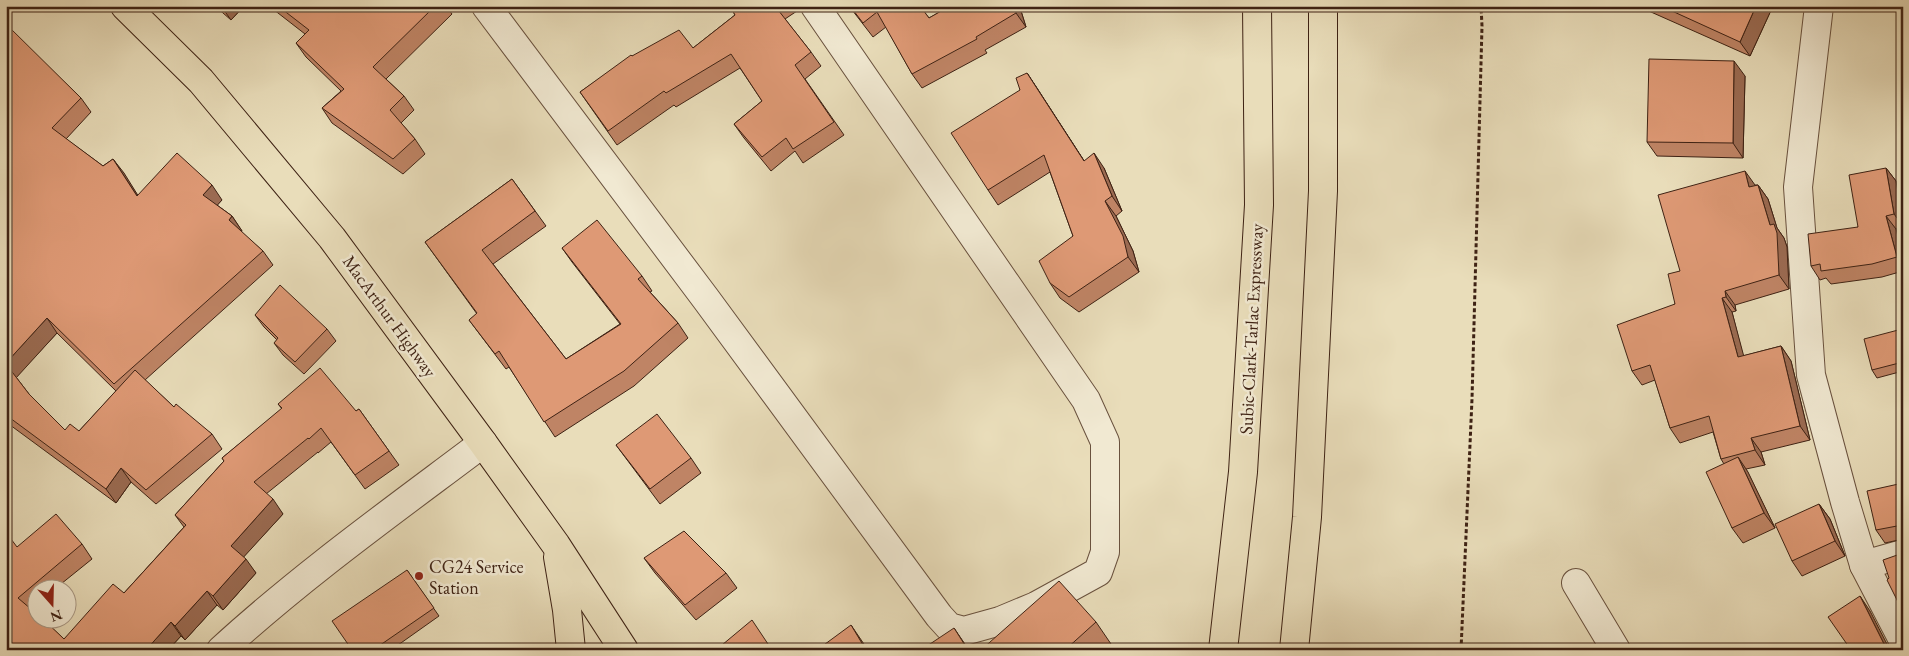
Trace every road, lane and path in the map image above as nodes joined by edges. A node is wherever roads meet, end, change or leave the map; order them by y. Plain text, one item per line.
1 (125, 6) edge
2 (486, 6) edge
3 (815, 6) edge
4 (1257, 6) edge
5 (1323, 6) edge
6 (1481, 6) edge
7 (1819, 6) edge
8 (483, 443) junction
9 (556, 545) junction
10 (1903, 554) edge
11 (1864, 564) junction
12 (1576, 583) dead end
13 (1903, 640) edge
14 (221, 650) edge
15 (571, 650) edge
16 (624, 650) edge
17 (1223, 650) edge
18 (1294, 650) edge
19 (1461, 650) edge
20 (1616, 650) edge

1 - 8 highway, MacArthur Highway
2 - 3 street
4 - 17 highway, Subic-Clark-Tarlac Expressway
5 - 18 highway
6 - 19 path
7 - 11 street
8 - 9 highway, MacArthur Highway
8 - 14 street
9 - 15 highway
9 - 16 highway, MacArthur Highway
10 - 11 street
11 - 13 street
12 - 20 street

